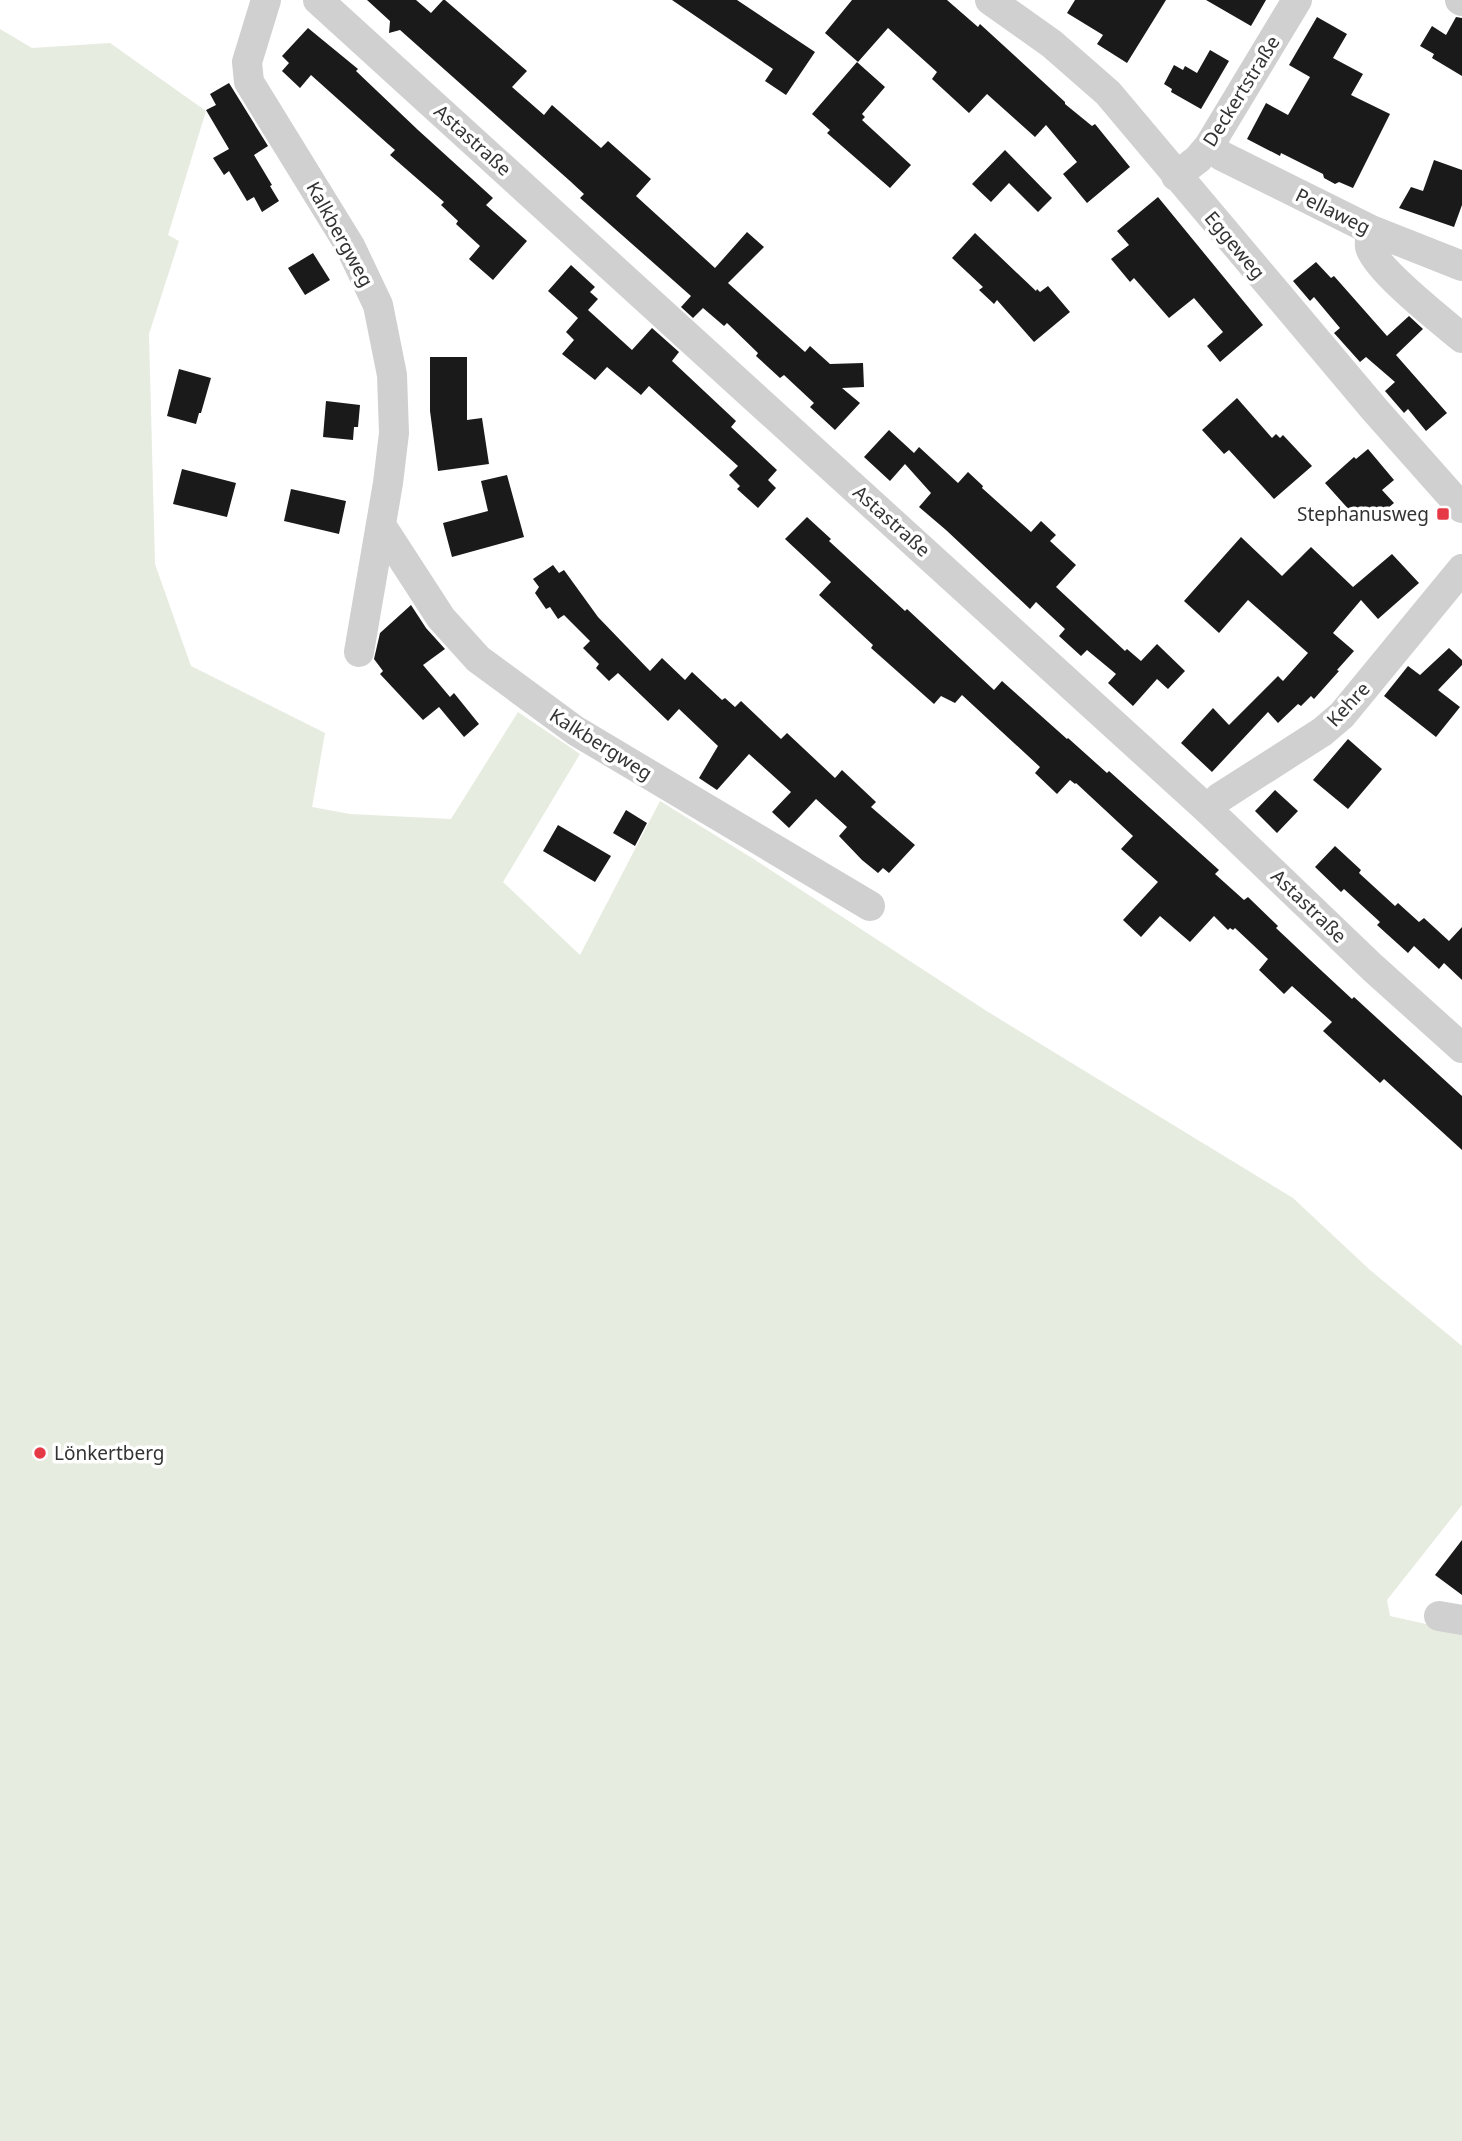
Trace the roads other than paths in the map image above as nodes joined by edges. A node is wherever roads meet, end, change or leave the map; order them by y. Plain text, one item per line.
1 (266, 0) edge
2 (318, 0) edge
3 (990, 0) edge
4 (1297, 0) edge
5 (1209, 146) junction
6 (1176, 176) junction
7 (1371, 230) junction
8 (1462, 266) edge
9 (1462, 338) edge
10 (1462, 508) edge
11 (382, 527) junction
12 (1462, 569) edge
13 (359, 652) dead end
14 (1208, 809) junction
15 (870, 906) dead end
16 (1462, 1048) edge

1 - 11 street, Kalkbergweg
2 - 14 street, Astastraße
3 - 6 street, Eggeweg
4 - 5 street, Deckertstraße
5 - 6 street, Deckertstraße
5 - 7 street, Pellaweg
6 - 10 street, Eggeweg
7 - 8 street, Pellaweg
7 - 9 street
11 - 13 street, Kalkbergweg
11 - 15 street, Kalkbergweg
12 - 14 street, Kehre
14 - 16 street, Astastraße

